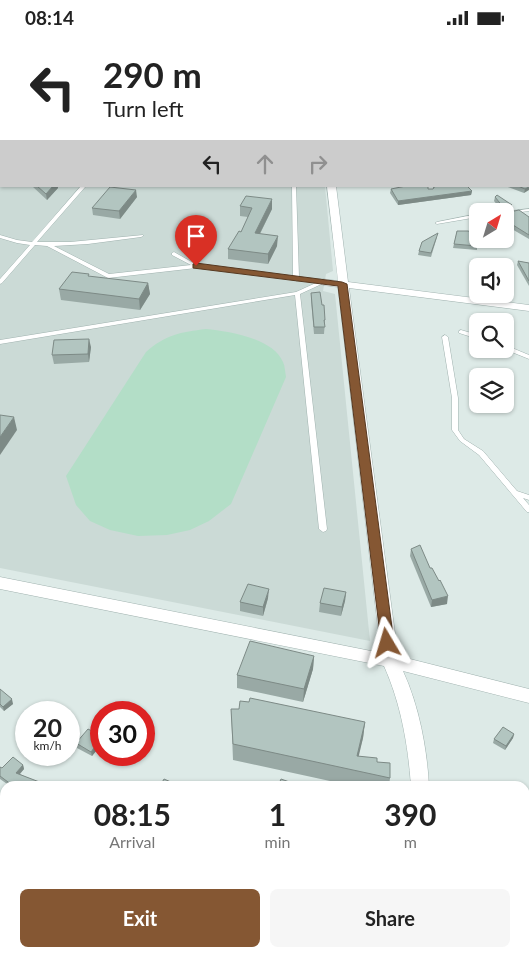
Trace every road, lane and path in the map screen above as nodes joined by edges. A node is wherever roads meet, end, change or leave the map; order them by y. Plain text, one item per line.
1 (83, 187) edge
2 (294, 187) edge
3 (331, 187) edge
4 (529, 210) edge
5 (514, 212) edge
6 (469, 217) edge
7 (437, 223) dead end
8 (0, 236) edge
9 (140, 236) dead end
10 (12, 241) junction
11 (0, 243) edge
12 (34, 243) junction
13 (49, 245) junction
14 (174, 254) dead end
15 (196, 266) junction
16 (296, 279) junction
17 (0, 282) edge
18 (323, 282) junction
19 (342, 284) junction
20 (297, 293) junction
21 (529, 308) edge
22 (461, 332) dead end
23 (469, 334) edge
24 (445, 337) dead end
25 (0, 342) edge
26 (514, 351) edge
27 (529, 357) edge
28 (514, 492) junction
29 (529, 498) edge
30 (529, 510) edge
31 (323, 529) dead end
32 (0, 583) edge
33 (390, 661) junction
34 (529, 696) edge
35 (420, 781) edge

1 - 12 lane
2 - 16 lane
3 - 19 street
4 - 5 lane
6 - 7 lane
8 - 10 lane
9 - 13 lane
10 - 11 lane
10 - 12 lane
12 - 13 lane
12 - 17 lane
13 - 15 lane
14 - 15 lane
15 - 16 lane
16 - 18 lane
18 - 19 street
18 - 20 lane
19 - 21 street
19 - 33 street
20 - 25 lane
20 - 31 lane
22 - 23 lane
24 - 28 lane
26 - 27 lane
28 - 29 lane
28 - 30 lane
32 - 33 street
33 - 34 street
33 - 35 street

